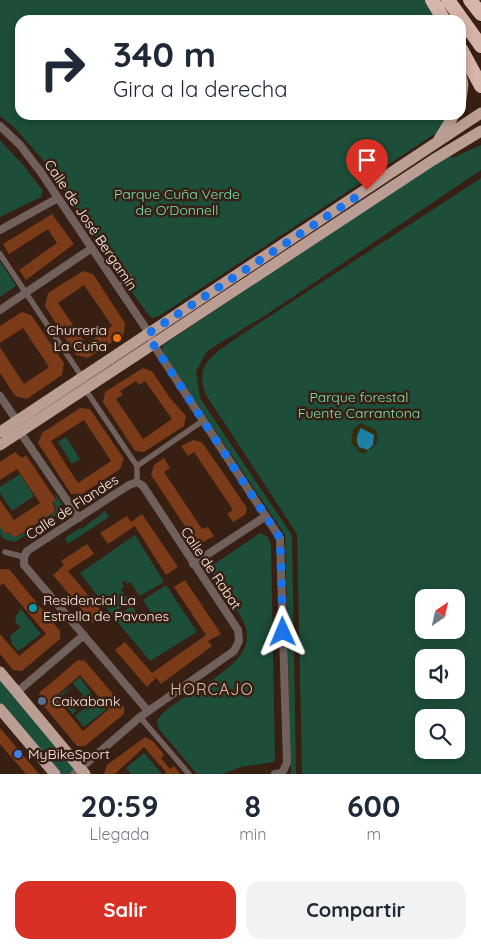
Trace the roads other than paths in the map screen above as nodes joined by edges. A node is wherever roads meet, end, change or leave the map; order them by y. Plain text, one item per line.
1 (432, 0) edge
2 (448, 0) edge
3 (470, 0) edge
4 (481, 14) edge
5 (437, 15) edge
6 (441, 15) edge
7 (459, 15) edge
8 (466, 25) edge
9 (480, 44) edge
10 (466, 58) edge
11 (481, 86) edge
12 (481, 113) edge
13 (451, 120) edge
14 (0, 126) edge
15 (481, 131) edge
16 (430, 149) junction
17 (58, 198) junction
18 (0, 230) edge
19 (92, 248) junction
20 (0, 254) edge
21 (130, 276) dead end
22 (117, 286) junction
23 (25, 292) junction
24 (0, 310) edge
25 (151, 339) junction
26 (84, 383) junction
27 (0, 396) edge
28 (204, 420) junction
29 (18, 426) junction
30 (0, 432) edge
31 (0, 445) edge
32 (137, 466) junction
33 (137, 482) junction
34 (266, 516) junction
35 (78, 518) junction
36 (0, 545) edge
37 (2, 554) edge
38 (24, 557) junction
39 (193, 564) junction
40 (84, 635) junction
41 (0, 672) edge
42 (18, 692) junction
43 (0, 709) edge
44 (148, 711) junction
45 (140, 717) junction
46 (80, 772) edge
47 (55, 774) edge
48 (189, 774) edge
49 (275, 774) edge

1 - 5 main road
1 - 6 highway
2 - 7 highway
3 - 4 highway
8 - 9 highway
10 - 11 highway
12 - 16 main road
13 - 16 main road
14 - 17 street, Calle de José Bergamín
15 - 25 main road
16 - 25 main road
17 - 18 street
17 - 19 street, Calle de José Bergamín
19 - 22 street, Calle de José Bergamín
19 - 23 street
20 - 23 street
21 - 22 lane
22 - 25 street, Calle de José Bergamín
23 - 24 street
23 - 26 street
25 - 26 main road
25 - 28 street, Calle de José Bergamín
26 - 29 main road
26 - 32 street
27 - 29 street
28 - 32 street
28 - 34 street, Calle de José Bergamín
29 - 30 main road
29 - 31 main road
29 - 35 street
32 - 33 street
33 - 35 street, Calle de Flandes
33 - 39 street, Calle de Rabat
34 - 39 street
34 - 49 street, Calle de José Bergamín
35 - 38 street, Calle de Flandes
36 - 37 street
37 - 38 street
38 - 40 street
39 - 44 street, Calle de Rabat
40 - 42 street
40 - 44 street
41 - 42 main road
42 - 46 main road
43 - 47 main road
44 - 45 street, Calle de Rabat
45 - 46 street, Calle de Rabat
45 - 48 street

